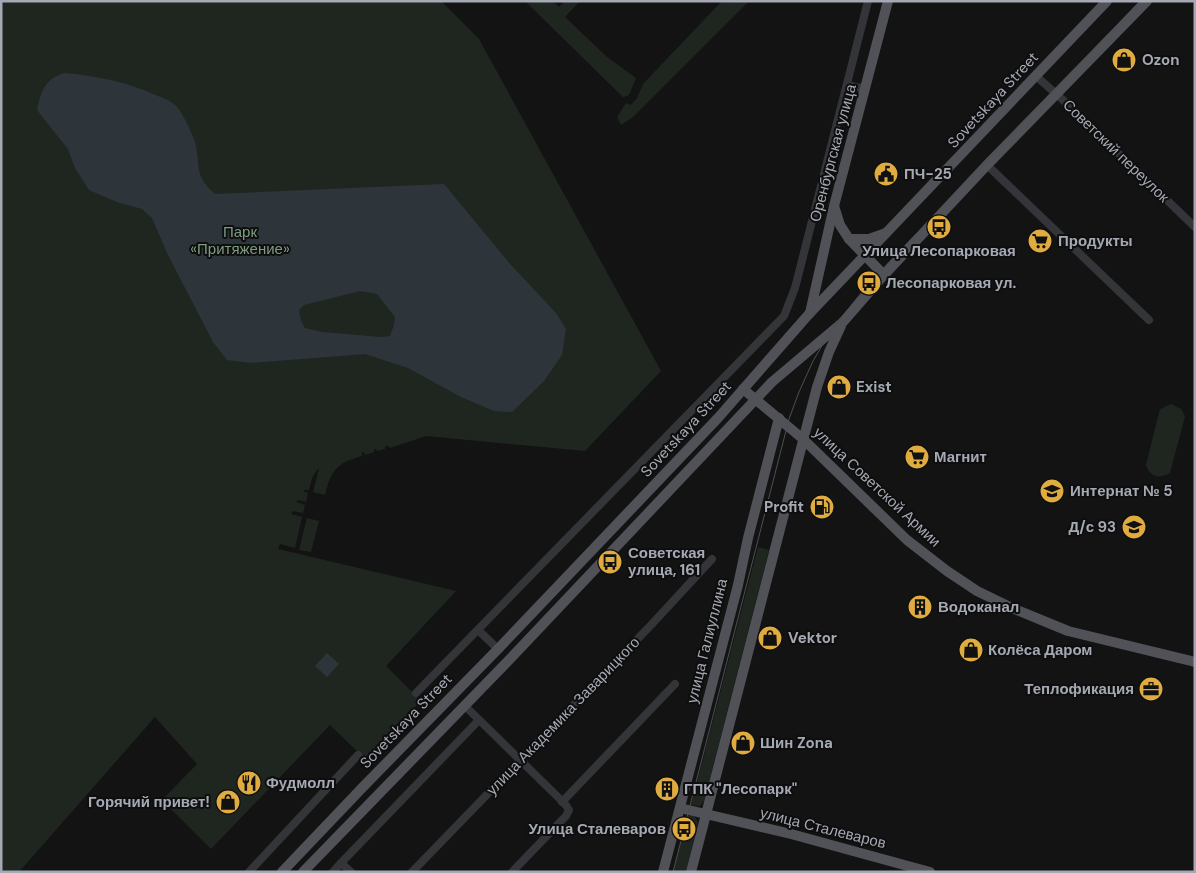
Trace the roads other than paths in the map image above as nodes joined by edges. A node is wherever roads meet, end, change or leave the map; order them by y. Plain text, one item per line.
1 (868, 1) edge
2 (888, 1) edge
3 (1107, 1) edge
4 (1148, 1) edge
5 (1036, 76) junction
6 (847, 85) junction
7 (865, 89) junction
8 (1058, 95) junction
9 (988, 165) junction
10 (834, 206) junction
11 (1195, 227) edge
12 (887, 233) junction
13 (849, 239) junction
14 (866, 256) junction
15 (884, 275) junction
16 (810, 314) junction
17 (1149, 320) dead end
18 (843, 322) junction
19 (743, 389) junction
20 (756, 400) junction
21 (779, 418) junction
22 (803, 439) junction
23 (712, 560) dead end
24 (478, 630) junction
25 (498, 649) junction
26 (509, 660) junction
27 (1195, 662) edge
28 (675, 684) dead end
29 (416, 693) dead end
30 (464, 705) junction
31 (479, 720) junction
32 (358, 755) dead end
33 (520, 760) junction
34 (562, 802) junction
35 (680, 808) junction
36 (706, 815) junction
37 (341, 863) junction
38 (249, 872) edge
39 (282, 872) edge
40 (303, 872) edge
41 (333, 872) edge
42 (351, 872) edge
43 (412, 872) edge
44 (512, 872) edge
45 (663, 872) edge
46 (691, 872) edge
47 (930, 872) edge

1 - 6 street
2 - 7 main road, Оренбургская улица
3 - 5 main road, Sovetskaya Street
4 - 8 main road, Sovetskaya Street
5 - 8 street, Советский переулок
5 - 12 main road, Sovetskaya Street
6 - 7 street
6 - 24 street
7 - 10 main road, Оренбургская улица
8 - 9 main road, Sovetskaya Street
8 - 11 street, Советский переулок
9 - 15 main road, Sovetskaya Street
9 - 17 street
10 - 13 main road
10 - 16 main road, Оренбургская улица
12 - 13 main road
12 - 14 main road, Sovetskaya Street
13 - 14 main road
14 - 15 main road
14 - 16 main road, Sovetskaya Street
15 - 18 main road, Sovetskaya Street
16 - 19 main road, Sovetskaya Street
18 - 20 main road, Sovetskaya Street
18 - 22 main road, Sovetskaya Street
19 - 20 main road, улица Советской Армии
19 - 25 main road, Sovetskaya Street
20 - 21 main road, улица Советской Армии
20 - 26 main road, Sovetskaya Street
21 - 22 main road, улица Советской Армии
21 - 35 main road, улица Галиуллина
22 - 27 main road, улица Советской Армии
22 - 36 main road
23 - 33 street, улица Академика Заварицкого
24 - 25 street
24 - 29 street
25 - 26 main road
25 - 39 main road, Sovetskaya Street
26 - 30 main road, Sovetskaya Street
28 - 34 street
30 - 31 street
30 - 40 main road, Sovetskaya Street
31 - 33 street
31 - 37 street
32 - 38 street
33 - 34 street
33 - 43 street, улица Академика Заварицкого
34 - 44 street
35 - 36 main road, улица Сталеваров
35 - 45 main road, улица Галиуллина
36 - 46 main road
36 - 47 main road, улица Сталеваров
37 - 41 street
37 - 42 street

